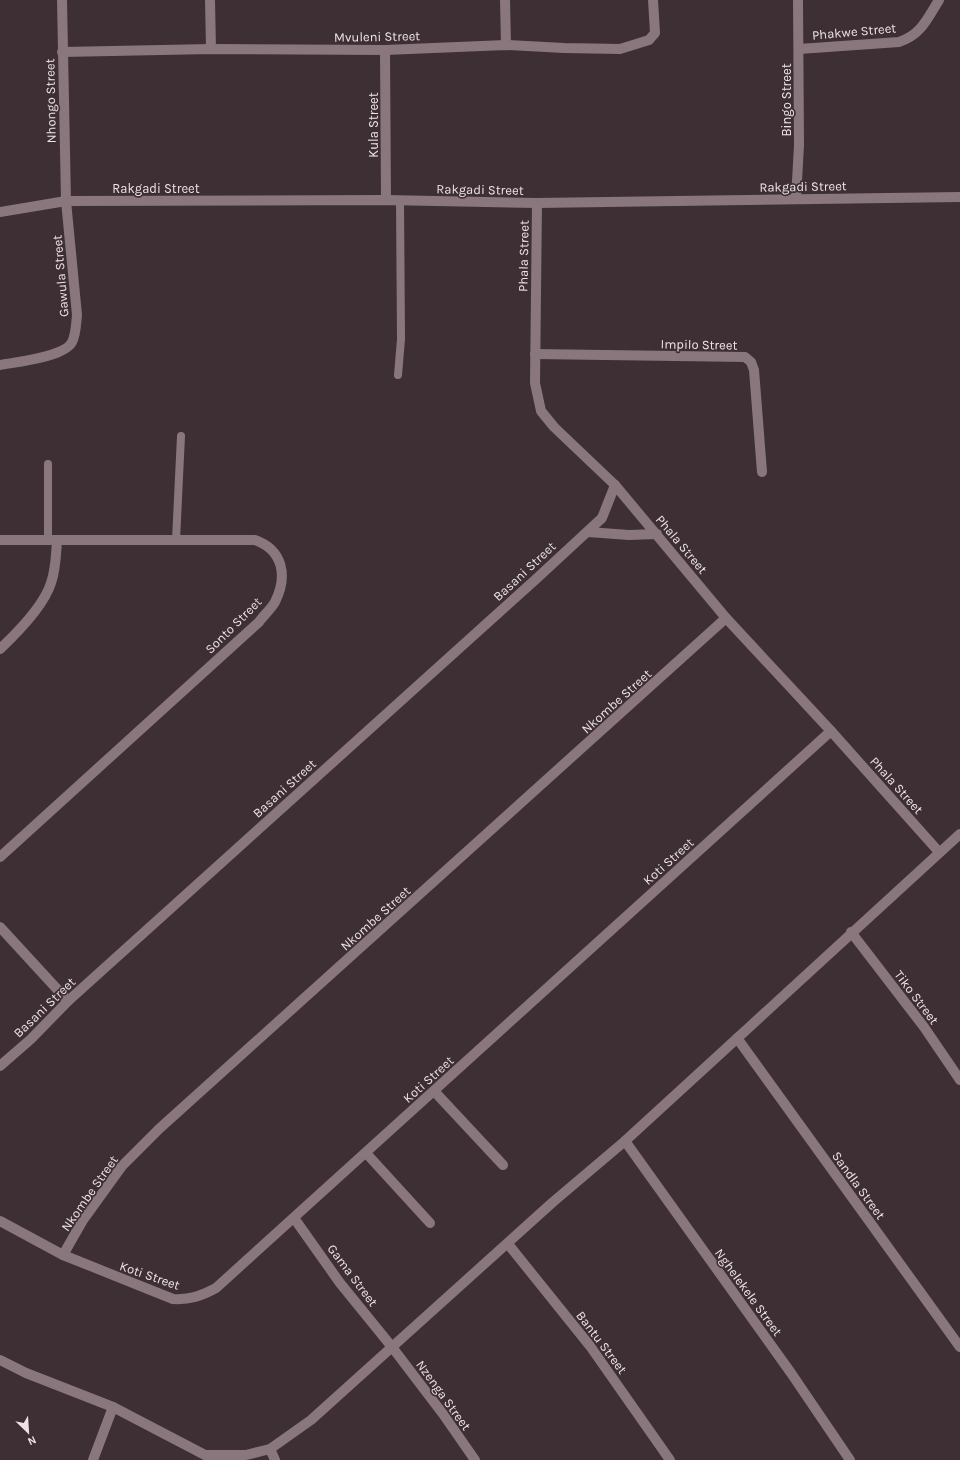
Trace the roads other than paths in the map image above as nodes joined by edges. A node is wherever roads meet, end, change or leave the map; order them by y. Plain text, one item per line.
1 (62, 0) edge
2 (210, 0) edge
3 (505, 0) edge
4 (654, 0) edge
5 (798, 0) edge
6 (939, 0) edge
7 (506, 45) junction
8 (211, 49) junction
9 (799, 49) junction
10 (385, 50) junction
11 (62, 52) junction
12 (960, 197) edge
13 (796, 199) junction
14 (386, 200) junction
15 (66, 201) junction
16 (400, 201) junction
17 (537, 203) junction
18 (0, 212) edge
19 (535, 354) junction
20 (0, 365) edge
21 (398, 375) dead end
22 (181, 436) dead end
23 (48, 464) dead end
24 (762, 472) dead end
25 (614, 486) junction
26 (588, 532) junction
27 (657, 534) junction
28 (0, 540) edge
29 (52, 540) junction
30 (176, 540) junction
31 (726, 618) junction
32 (0, 649) edge
33 (831, 731) junction
34 (960, 834) edge
35 (940, 852) junction
36 (0, 857) edge
37 (0, 927) edge
38 (851, 932) junction
39 (68, 1001) junction
40 (737, 1038) junction
41 (0, 1066) edge
42 (960, 1080) edge
43 (434, 1091) junction
44 (625, 1141) junction
45 (366, 1152) junction
46 (503, 1165) dead end
47 (294, 1218) junction
48 (0, 1221) edge
49 (430, 1223) dead end
50 (508, 1244) junction
51 (62, 1255) junction
52 (392, 1346) junction
53 (960, 1347) edge
54 (0, 1360) edge
55 (113, 1407) junction
56 (270, 1449) junction
57 (207, 1458) edge
58 (93, 1460) edge
59 (275, 1460) edge
60 (475, 1460) edge
61 (670, 1460) edge
62 (850, 1460) edge

1 - 11 street, Nhongo Street
2 - 8 street
3 - 7 street
4 - 7 street, Mvuleni Street
5 - 9 street, Bingo Street
6 - 9 street, Phakwe Street
7 - 10 street, Mvuleni Street
8 - 10 street, Mvuleni Street
8 - 11 street, Mvuleni Street
9 - 13 street, Bingo Street
10 - 14 street, Kula Street
11 - 15 street, Nhongo Street
12 - 13 street, Rakgadi Street
13 - 17 street, Rakgadi Street
14 - 15 street, Rakgadi Street
14 - 16 street, Rakgadi Street
15 - 18 street, Rakgadi Street
15 - 20 street, Gawula Street
16 - 17 street, Rakgadi Street
16 - 21 lane
17 - 19 street, Phala Street
19 - 24 street, Impilo Street
19 - 25 street, Phala Street
22 - 30 lane
23 - 29 lane
25 - 26 street, Basani Street
25 - 27 street, Phala Street
26 - 27 street
26 - 39 street, Basani Street
27 - 31 street, Phala Street
28 - 29 street, Sonto Street
29 - 30 street, Sonto Street
29 - 32 street
30 - 36 street, Sonto Street
31 - 33 street, Phala Street
31 - 51 street, Nkombe Street
33 - 35 street, Phala Street
33 - 43 street, Koti Street
34 - 35 street
35 - 38 street
37 - 39 street
38 - 40 street
38 - 42 street, Tiko Street
39 - 41 street, Basani Street
40 - 44 street
40 - 53 street, Sandla Street
43 - 45 street, Koti Street
43 - 46 street
44 - 50 street
44 - 62 street, Nghelekele Street
45 - 47 street, Koti Street
45 - 49 street
47 - 51 street, Koti Street
47 - 52 street, Gama Street
48 - 51 street, Koti Street
50 - 52 street
50 - 61 street, Bantu Street
52 - 56 street
52 - 60 street, Nzenga Street
54 - 55 street
55 - 57 street
55 - 58 street
56 - 57 street
56 - 59 street

